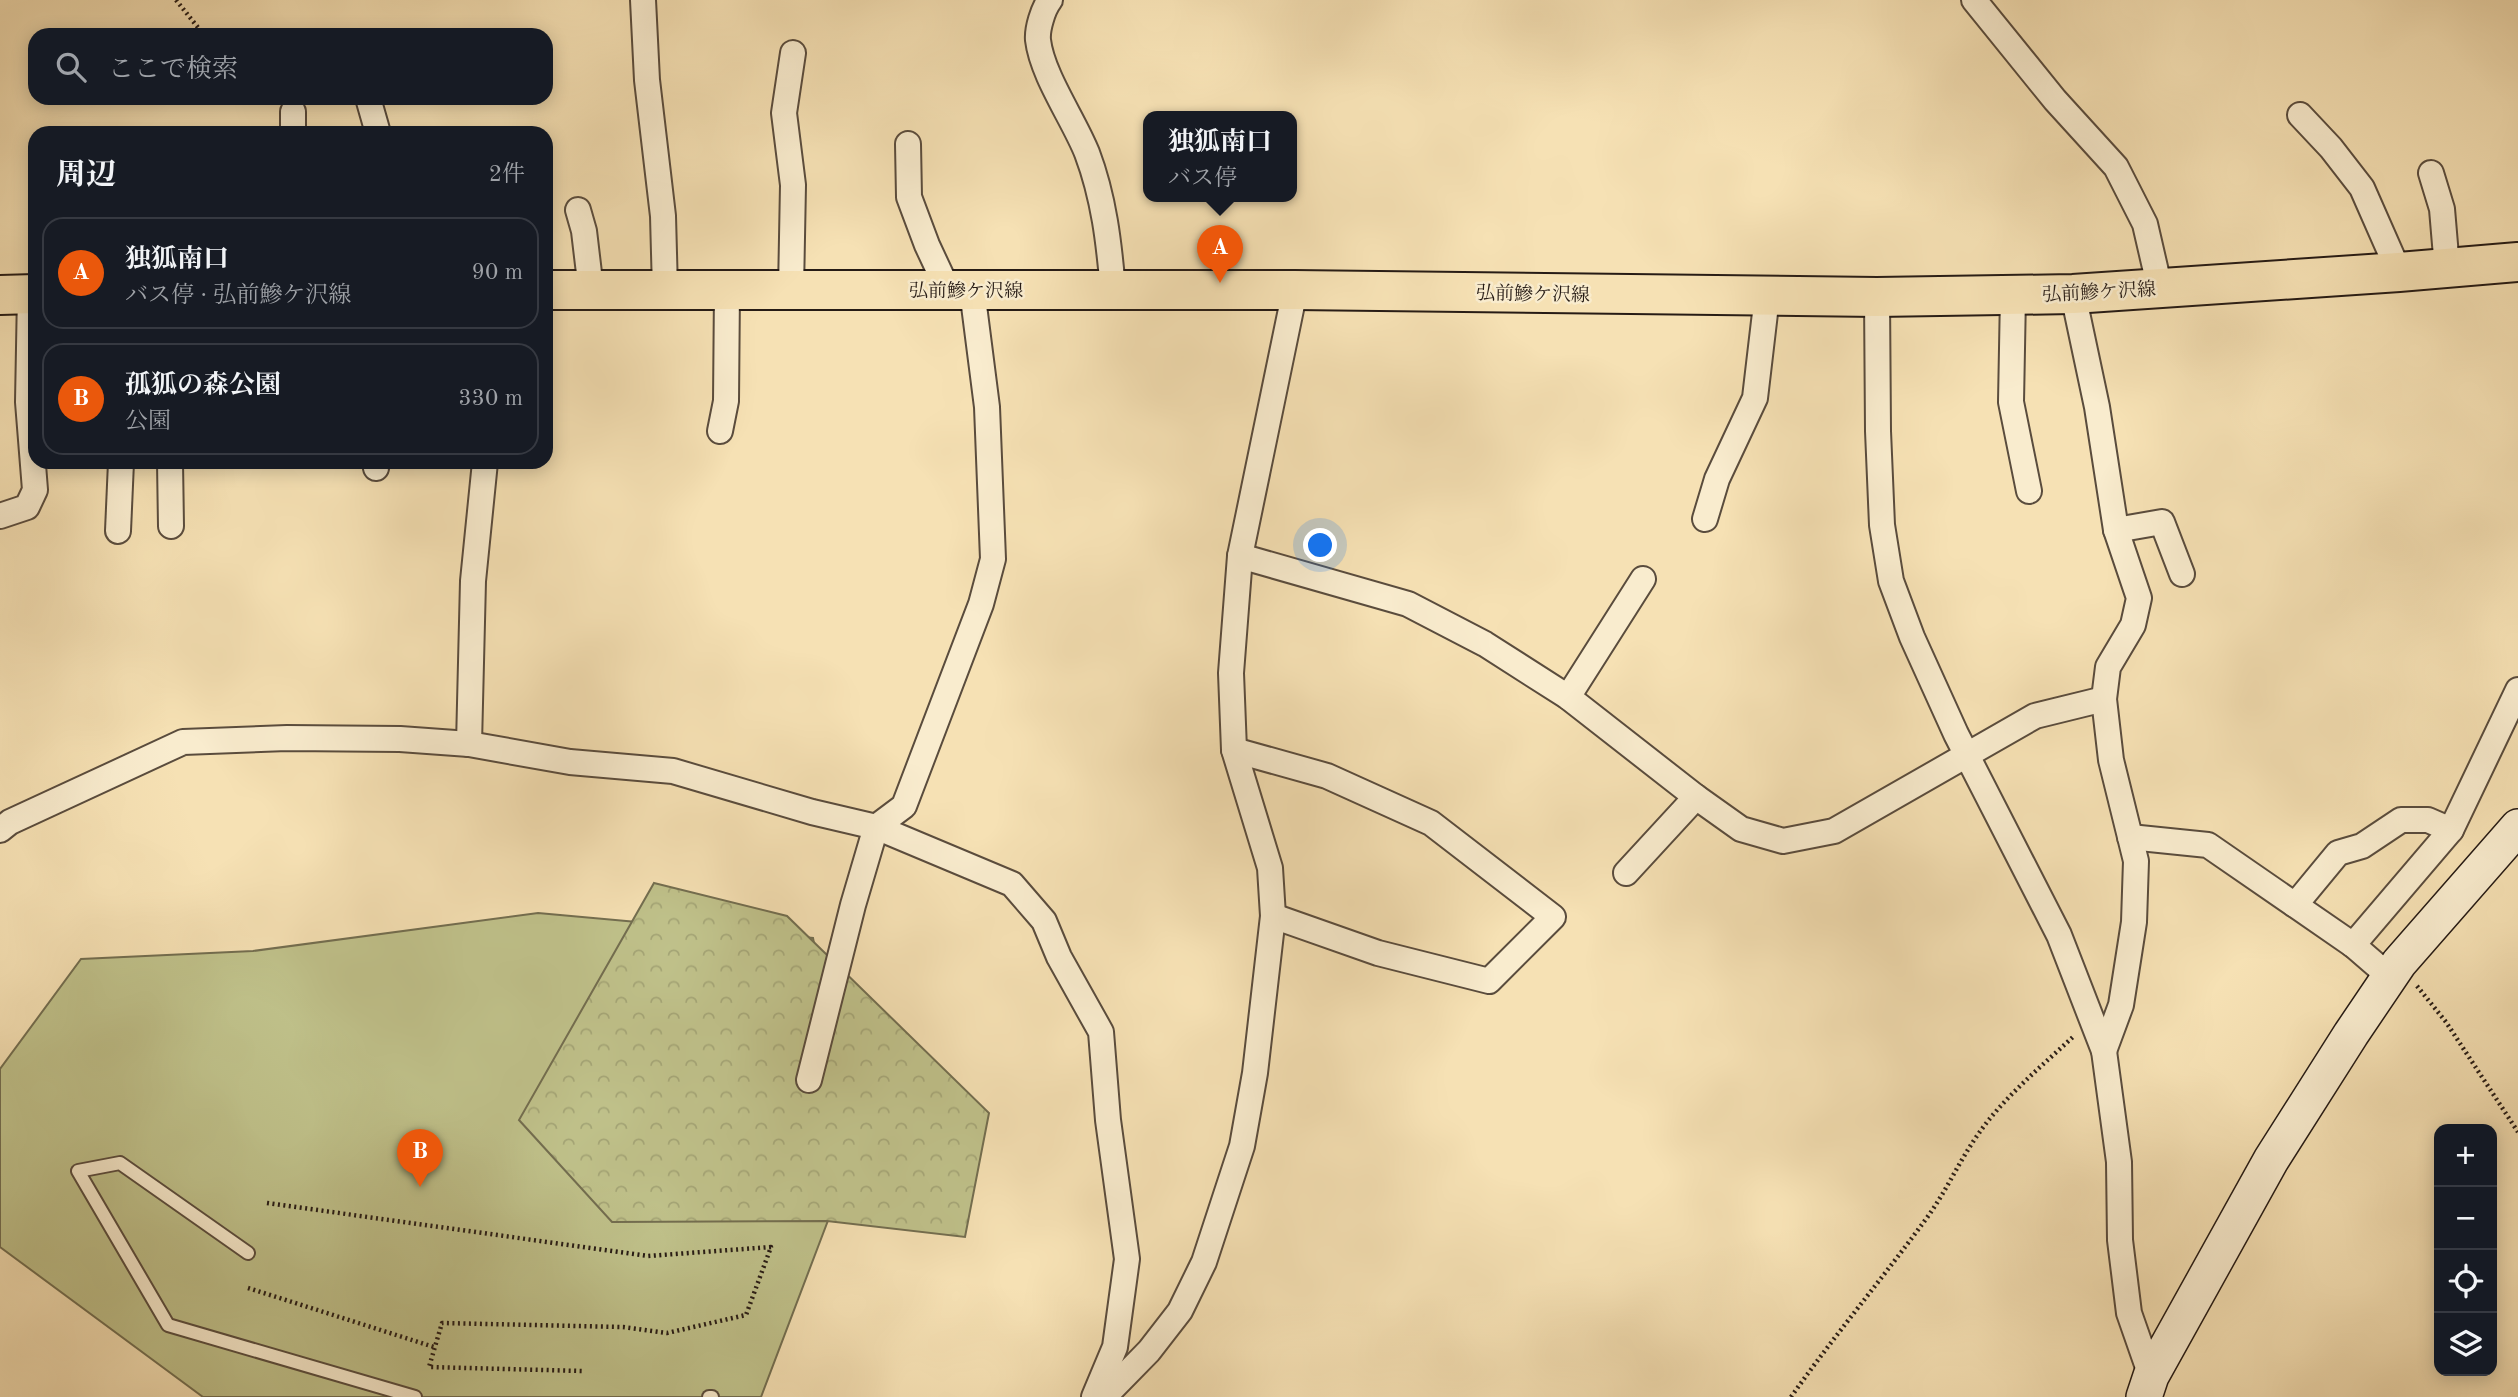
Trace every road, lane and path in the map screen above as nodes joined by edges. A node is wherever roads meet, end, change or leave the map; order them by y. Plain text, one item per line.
1 (176, 0) edge
2 (643, 0) edge
3 (1050, 0) edge
4 (1974, 0) edge
5 (198, 28) edge
6 (793, 52) dead end
7 (370, 105) edge
8 (2300, 115) dead end
9 (376, 126) edge
10 (908, 144) dead end
11 (2431, 173) dead end
12 (578, 210) dead end
13 (2518, 262) edge
14 (2447, 268) junction
15 (2399, 272) junction
16 (2160, 289) junction
17 (553, 290) edge
18 (591, 290) junction
19 (665, 290) junction
20 (727, 290) junction
21 (791, 290) junction
22 (960, 290) junction
23 (1113, 290) junction
24 (1295, 290) junction
25 (2073, 294) junction
26 (22, 295) edge
27 (2013, 295) junction
28 (1767, 296) junction
29 (1877, 297) junction
30 (28, 402) edge
31 (720, 431) dead end
32 (33, 469) edge
33 (121, 469) edge
34 (170, 469) edge
35 (484, 469) edge
36 (2029, 491) dead end
37 (0, 516) edge
38 (1705, 519) dead end
39 (171, 526) dead end
40 (2116, 530) junction
41 (118, 531) dead end
42 (1240, 556) junction
43 (2182, 574) dead end
44 (1643, 579) dead end
45 (2518, 690) edge
46 (1568, 697) junction
47 (2104, 699) junction
48 (2512, 719) edge
49 (469, 744) junction
50 (1234, 750) junction
51 (1968, 755) junction
52 (1696, 797) junction
53 (876, 827) junction
54 (2518, 827) edge
55 (0, 830) edge
56 (2451, 830) junction
57 (2130, 837) junction
58 (1626, 873) dead end
59 (2295, 905) junction
60 (1273, 916) junction
61 (2353, 945) junction
62 (2395, 970) junction
63 (2091, 1020) junction
64 (2104, 1051) junction
65 (809, 1080) dead end
66 (2518, 1132) edge
67 (267, 1203) dead end
68 (248, 1253) dead end
69 (248, 1288) dead end
70 (434, 1347) dead end
71 (583, 1371) dead end
72 (2147, 1387) edge
73 (415, 1397) edge
74 (1094, 1397) edge
75 (1104, 1397) edge
76 (1791, 1397) edge

1 - 5 path
2 - 19 street
3 - 23 street
4 - 16 street
6 - 21 street
7 - 9 street
8 - 15 street
10 - 22 street
11 - 14 street
12 - 18 street
13 - 14 main road, 弘前鰺ケ沢線
14 - 15 main road, 弘前鰺ケ沢線
15 - 16 main road, 弘前鰺ケ沢線
16 - 25 main road, 弘前鰺ケ沢線
17 - 18 main road, 弘前鰺ケ沢線
18 - 19 main road, 弘前鰺ケ沢線
19 - 20 main road, 弘前鰺ケ沢線
20 - 21 main road, 弘前鰺ケ沢線
20 - 31 street
21 - 22 main road, 弘前鰺ケ沢線
22 - 23 main road, 弘前鰺ケ沢線
22 - 53 street
23 - 24 main road, 弘前鰺ケ沢線
24 - 28 main road, 弘前鰺ケ沢線
24 - 42 street
25 - 27 main road, 弘前鰺ケ沢線
25 - 40 street
26 - 30 street
27 - 29 main road, 弘前鰺ケ沢線
27 - 36 street
28 - 29 main road, 弘前鰺ケ沢線
28 - 38 street
29 - 51 street
32 - 37 street
33 - 41 street
34 - 39 street
35 - 49 street
40 - 43 street
40 - 47 street
42 - 46 street
42 - 50 street
44 - 46 street
45 - 48 street
46 - 52 street
47 - 51 street
47 - 57 street
48 - 56 street
49 - 53 street
49 - 55 street
50 - 60 street
50 - 60 street
51 - 52 street
51 - 63 street
52 - 58 street
53 - 65 street
53 - 74 street
54 - 62 street
56 - 59 street
56 - 61 street
57 - 59 street
57 - 64 street
59 - 61 street
60 - 75 street
61 - 62 street
62 - 66 path
62 - 72 street
63 - 64 street
63 - 76 path
64 - 72 street
67 - 71 path
68 - 73 lane
69 - 70 path

